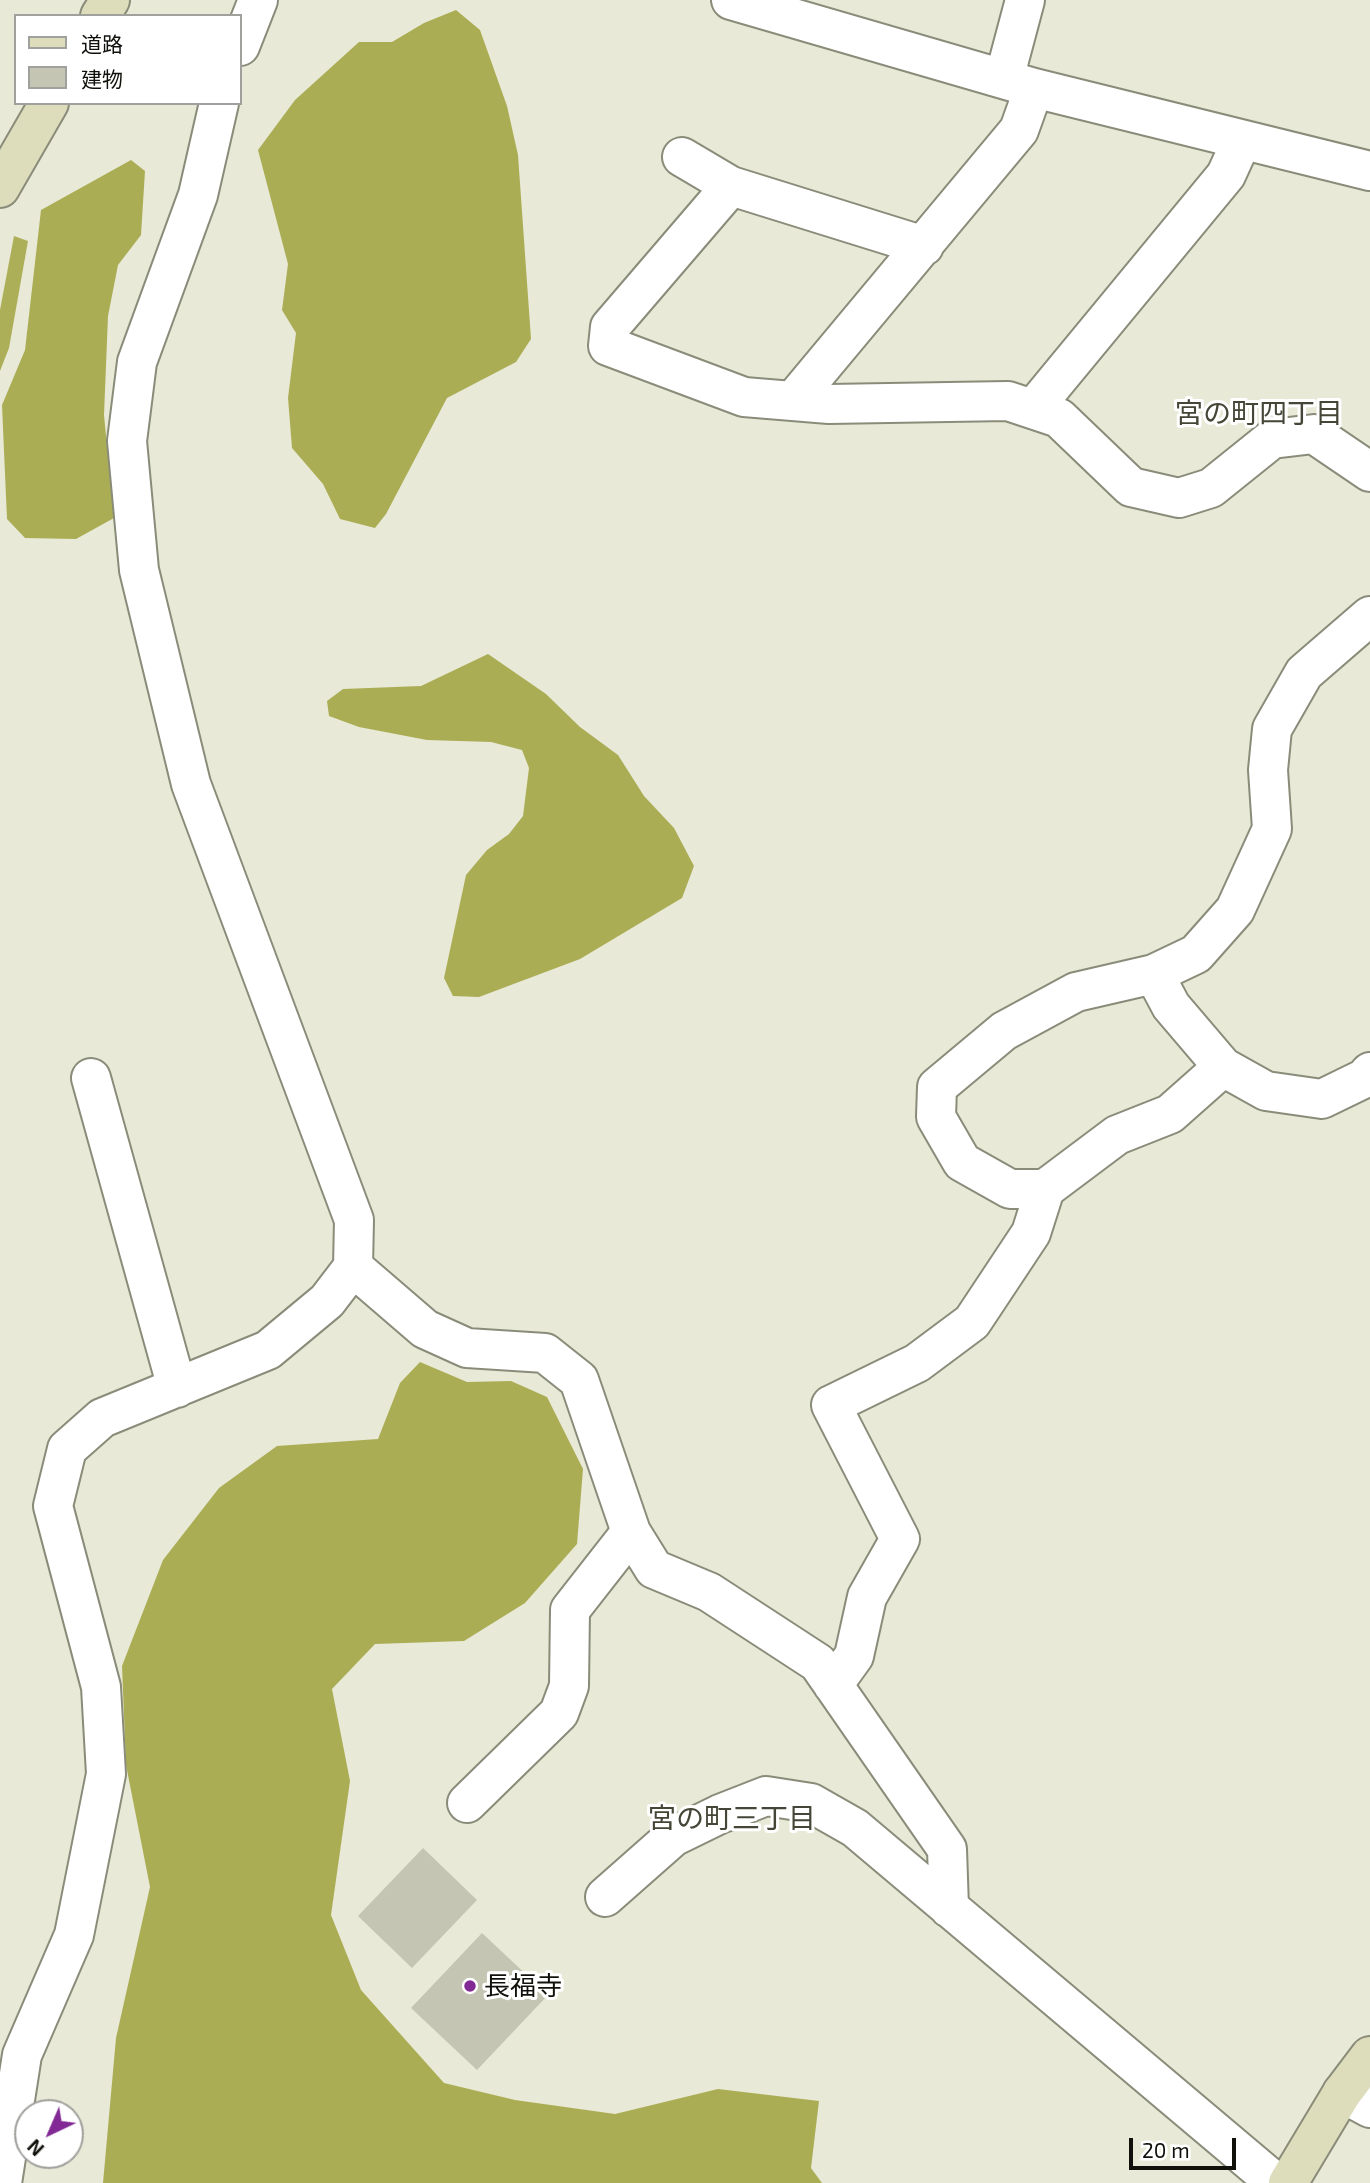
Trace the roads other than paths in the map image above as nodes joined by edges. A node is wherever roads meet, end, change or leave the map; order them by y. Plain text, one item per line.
1 (258, 0) edge
2 (731, 0) edge
3 (1025, 0) edge
4 (242, 41) edge
5 (1019, 83) junction
6 (49, 105) edge
7 (219, 105) edge
8 (1242, 139) junction
9 (682, 157) dead end
10 (1370, 171) edge
11 (731, 187) junction
12 (0, 188) edge
13 (924, 246) junction
14 (793, 401) junction
15 (1033, 409) junction
16 (1370, 472) edge
17 (1370, 617) edge
18 (1154, 974) junction
19 (1223, 1067) junction
20 (1368, 1077) edge
21 (91, 1078) dead end
22 (1045, 1189) junction
23 (352, 1267) junction
24 (177, 1388) junction
25 (631, 1532) junction
26 (833, 1685) junction
27 (467, 1803) dead end
28 (605, 1897) dead end
29 (949, 1908) junction
30 (1370, 2056) edge
31 (1356, 2101) edge
32 (2, 2183) edge
33 (1276, 2183) edge
34 (1288, 2183) edge

1 - 4 street
2 - 5 street
3 - 5 street
5 - 8 street
5 - 13 street
6 - 12 main road
7 - 23 street
8 - 10 street
8 - 15 street
9 - 11 street
11 - 13 street
11 - 14 street
13 - 14 street
14 - 15 street
15 - 16 street
17 - 18 street
18 - 19 street
18 - 22 street
19 - 20 street
19 - 22 street
21 - 24 street
22 - 26 street
23 - 24 street
23 - 25 street
24 - 32 street
25 - 26 street
25 - 27 street
26 - 29 street
28 - 29 street
29 - 33 street
30 - 31 main road
31 - 34 main road

